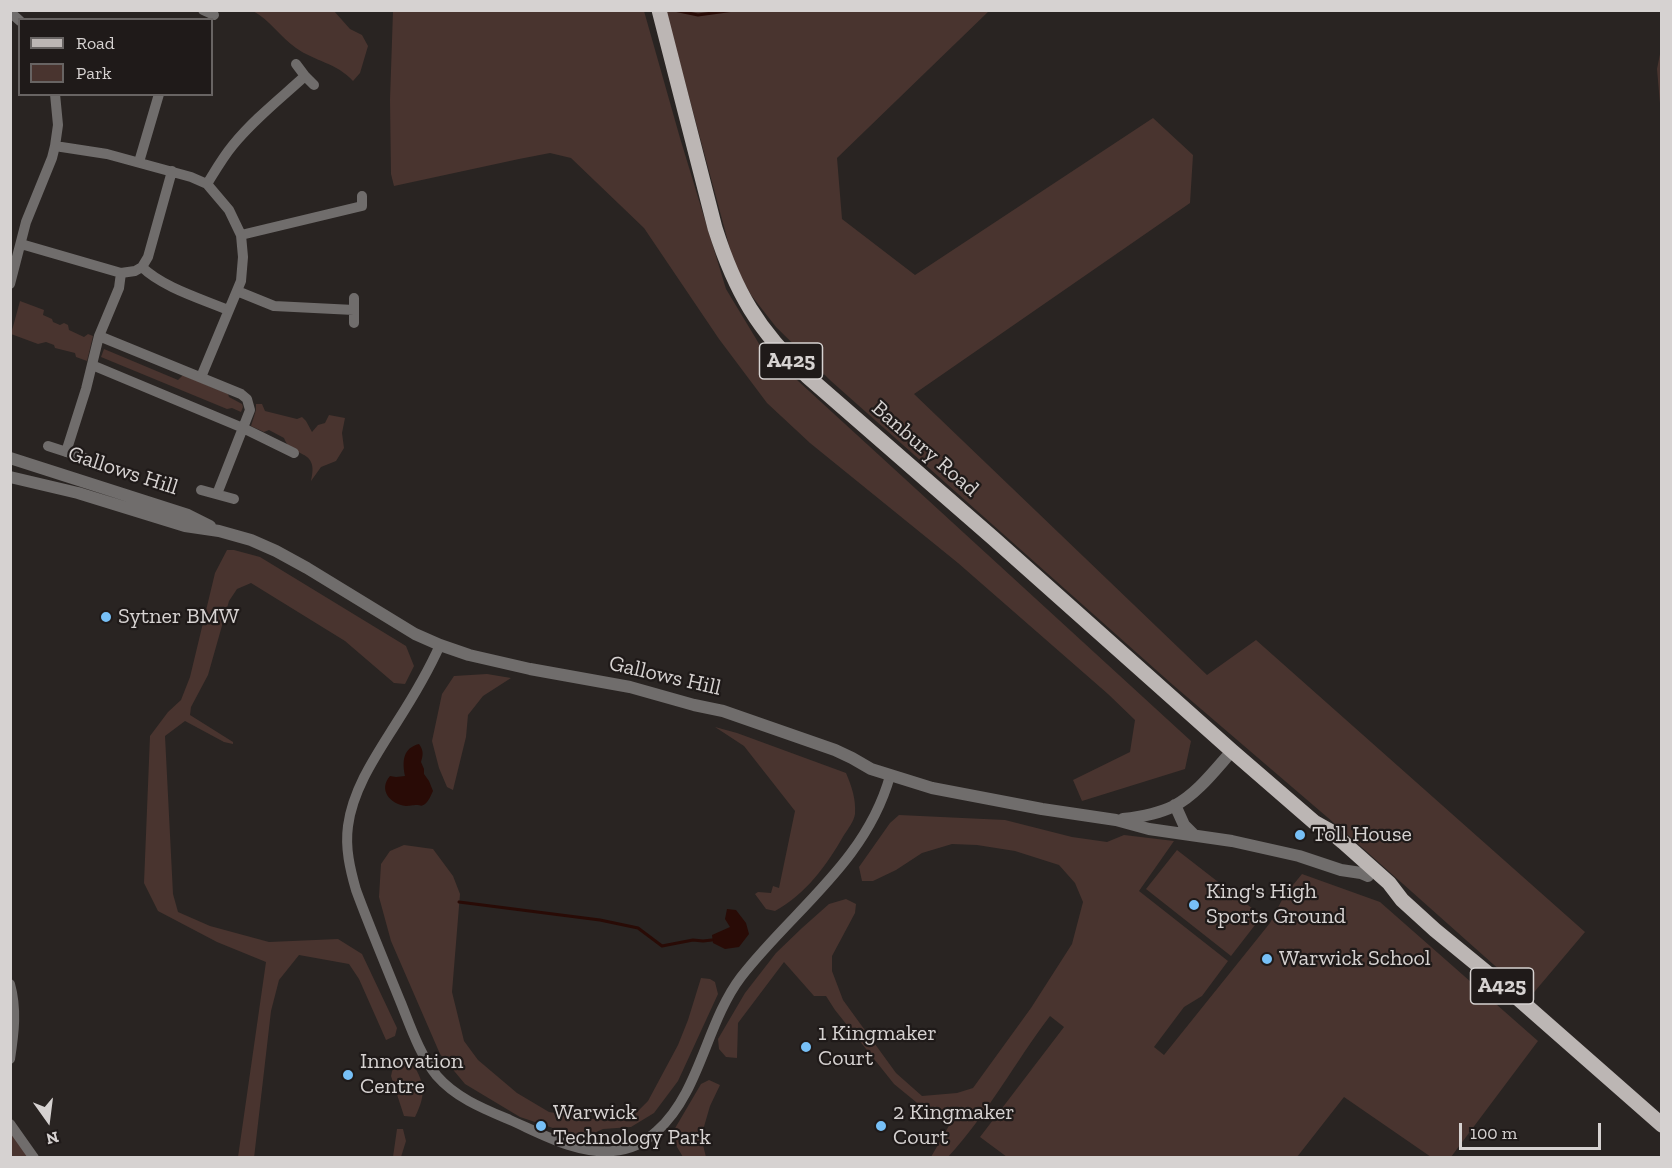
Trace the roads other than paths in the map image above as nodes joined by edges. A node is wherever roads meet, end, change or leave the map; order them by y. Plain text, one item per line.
1 (659, 10) edge
2 (296, 64) dead end
3 (305, 76) junction
4 (314, 85) dead end
5 (55, 96) edge
6 (158, 96) edge
7 (55, 146) junction
8 (139, 162) junction
9 (172, 171) junction
10 (207, 184) junction
11 (363, 218) dead end
12 (241, 235) junction
13 (21, 244) junction
14 (142, 267) junction
15 (121, 273) junction
16 (10, 284) edge
17 (237, 291) junction
18 (354, 298) dead end
19 (228, 310) junction
20 (354, 310) junction
21 (354, 323) dead end
22 (99, 336) junction
23 (92, 365) junction
24 (201, 377) junction
25 (243, 428) junction
26 (48, 446) dead end
27 (66, 452) junction
28 (294, 453) dead end
29 (10, 458) edge
30 (85, 458) dead end
31 (10, 477) edge
32 (201, 490) dead end
33 (217, 494) junction
34 (234, 499) dead end
35 (219, 531) junction
36 (440, 645) junction
37 (1232, 751) junction
38 (890, 776) junction
39 (1175, 806) junction
40 (1116, 820) junction
41 (1314, 822) junction
42 (1194, 835) junction
43 (1368, 876) junction
44 (1402, 900) junction
45 (10, 984) edge
46 (10, 1059) edge
47 (10, 1124) edge
48 (1662, 1125) edge
49 (34, 1158) edge

1 - 37 main road, Banbury Road / A425
2 - 3 street
3 - 4 street
3 - 10 street
5 - 7 street
6 - 8 street
7 - 8 street
7 - 13 street
8 - 9 street
9 - 10 street
9 - 14 street
10 - 12 street
11 - 12 street
12 - 17 street
13 - 15 street
13 - 16 street
14 - 15 street
14 - 19 street
15 - 22 street
17 - 19 street
17 - 20 street
18 - 20 street
19 - 24 street
20 - 21 street
22 - 23 street
22 - 24 street
23 - 25 street
23 - 27 street
24 - 25 street
25 - 28 street
25 - 33 street
26 - 27 street
27 - 30 street
29 - 35 street, Gallows Hill
31 - 35 street, Gallows Hill
32 - 33 street
33 - 34 street
35 - 36 street, Gallows Hill
36 - 38 street, Gallows Hill
36 - 38 street
37 - 39 street, Gallows Hill
37 - 41 main road, Banbury Road / A425
38 - 40 street, Gallows Hill
39 - 40 street, Gallows Hill
39 - 42 street
40 - 42 street, Gallows Hill
41 - 43 main road, Banbury Road / A425
41 - 44 main road, Banbury Road / A425
42 - 43 street, Gallows Hill
43 - 44 main road, Banbury Road / A425
44 - 48 main road, Banbury Road / A425
45 - 46 street
47 - 49 street

